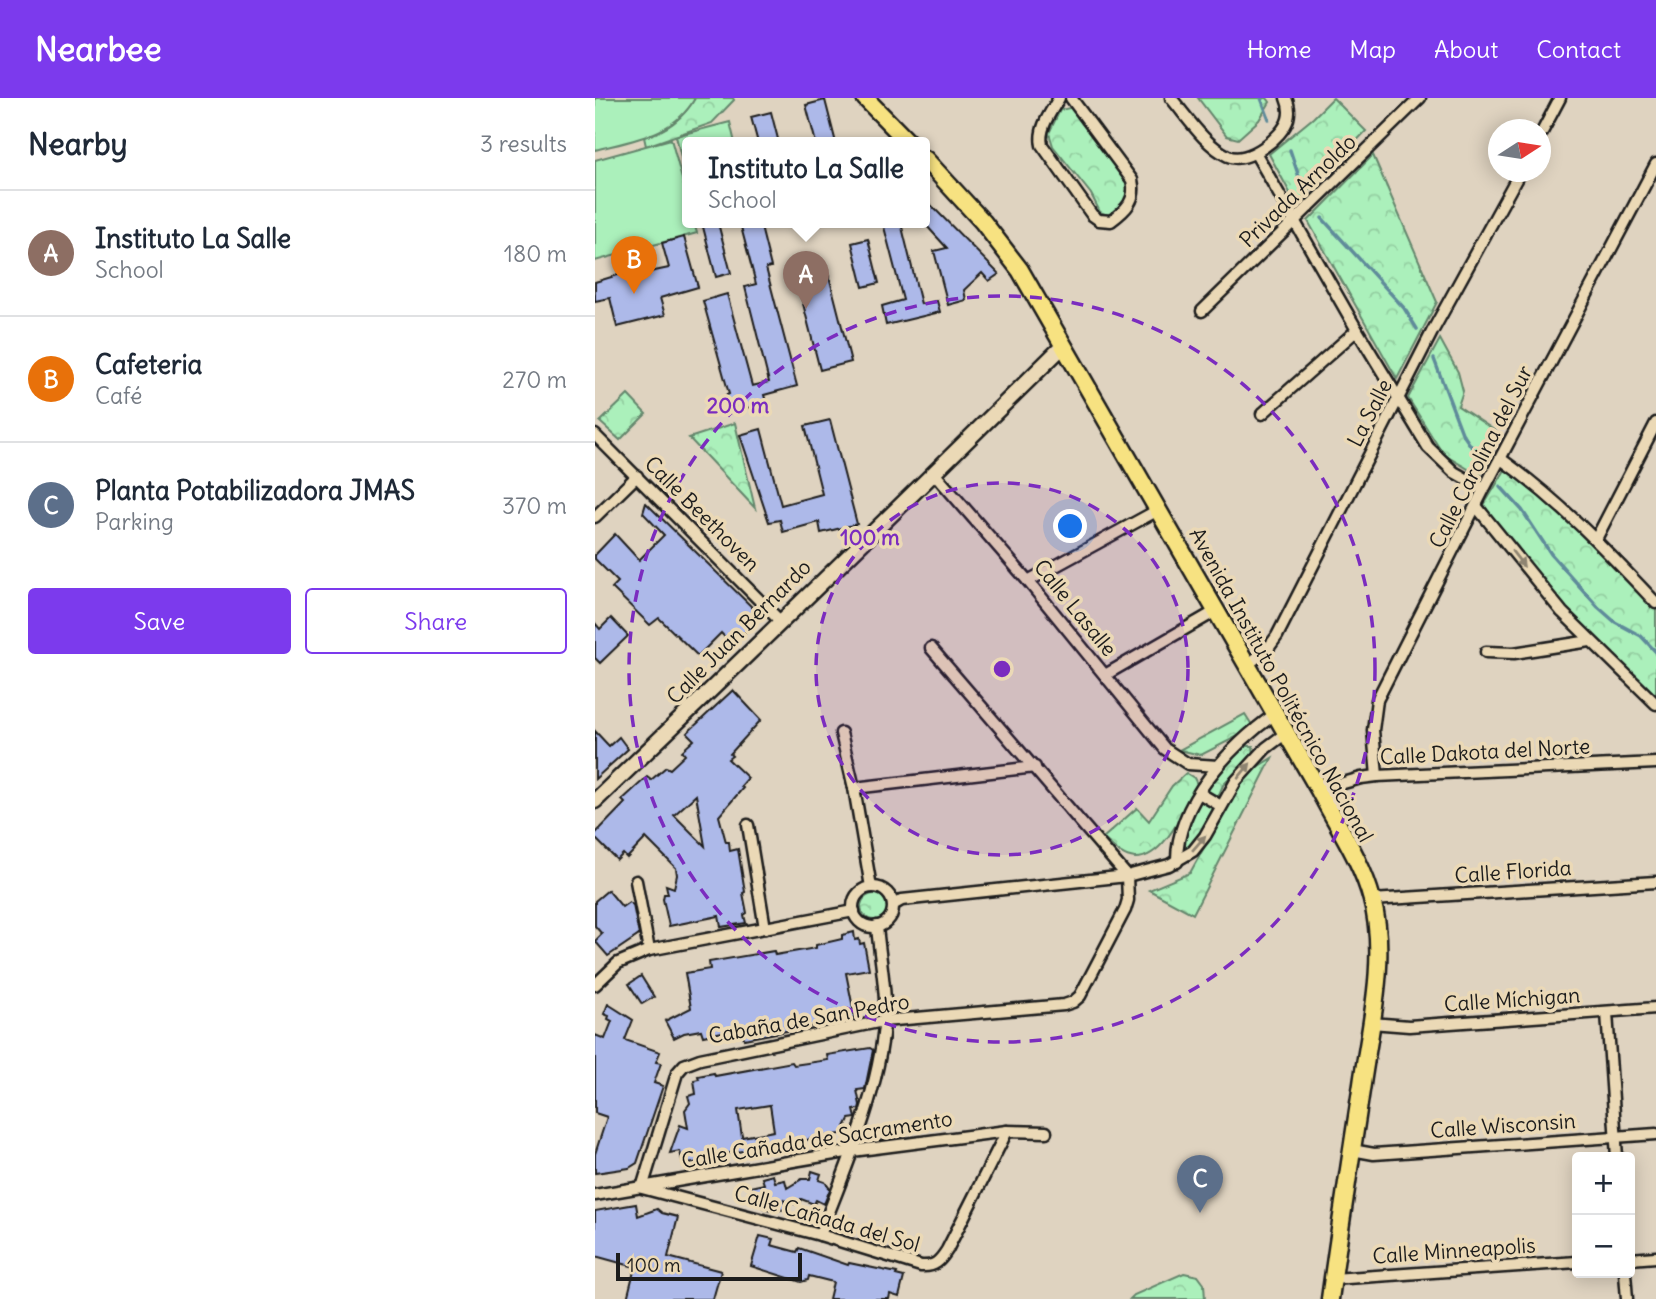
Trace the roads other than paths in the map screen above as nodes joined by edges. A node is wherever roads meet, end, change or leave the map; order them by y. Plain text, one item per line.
1 (865, 98) edge
2 (1059, 98) edge
3 (1071, 98) edge
4 (1171, 98) edge
5 (1286, 98) edge
6 (1420, 98) edge
7 (1560, 98) edge
8 (1549, 119) edge
9 (903, 137) edge
10 (1257, 154) junction
11 (930, 164) edge
12 (1656, 164) edge
13 (1514, 182) edge
14 (1295, 222) junction
15 (1202, 311) dead end
16 (1357, 330) junction
17 (1063, 346) junction
18 (1398, 400) junction
19 (1262, 414) dead end
20 (1656, 423) edge
21 (595, 435) edge
22 (1501, 459) junction
23 (934, 473) junction
24 (637, 476) junction
25 (1484, 489) junction
26 (1476, 506) junction
27 (1158, 510) junction
28 (595, 517) edge
29 (1595, 539) junction
30 (1028, 581) junction
31 (1656, 603) edge
32 (1216, 611) junction
33 (780, 621) junction
34 (1590, 642) junction
35 (931, 648) dead end
36 (1486, 652) dead end
37 (1247, 665) junction
38 (1105, 675) junction
39 (1656, 704) edge
40 (1275, 714) junction
41 (841, 733) dead end
42 (1286, 733) junction
43 (1656, 763) edge
44 (1218, 766) junction
45 (1035, 767) junction
46 (1377, 776) junction
47 (854, 788) junction
48 (1318, 790) junction
49 (1199, 793) junction
50 (595, 802) edge
51 (1221, 806) junction
52 (748, 825) dead end
53 (1177, 862) junction
54 (1127, 876) junction
55 (636, 881) dead end
56 (1656, 882) edge
57 (871, 887) junction
58 (1373, 900) junction
59 (893, 905) junction
60 (854, 911) junction
61 (877, 926) junction
62 (765, 928) junction
63 (649, 950) junction
64 (595, 985) edge
65 (1656, 1008) edge
66 (1607, 1013) junction
67 (883, 1021) junction
68 (1371, 1023) junction
69 (1007, 1131) junction
70 (1046, 1132) dead end
71 (1656, 1134) edge
72 (1615, 1137) junction
73 (1352, 1150) junction
74 (852, 1151) junction
75 (1616, 1152) edge
76 (642, 1188) junction
77 (595, 1195) edge
78 (820, 1235) junction
79 (1656, 1257) edge
80 (1635, 1259) edge
81 (1572, 1262) edge
82 (1625, 1278) edge
83 (1333, 1279) junction
84 (1330, 1299) edge
85 (1627, 1299) edge

1 - 9 main road
2 - 3 street
4 - 10 street
5 - 10 street
6 - 14 street, Privada Arnoldo
7 - 8 street
10 - 14 street
11 - 17 main road, Avenida Instituto Politécnico Nacional
12 - 22 street, Calle Carolina del Sur
13 - 18 street, La Salle
14 - 15 street, Privada Arnoldo
14 - 16 street
16 - 18 street
16 - 19 street
17 - 23 street, Calle Juan Bernardo
17 - 27 main road, Avenida Instituto Politécnico Nacional
18 - 25 street
18 - 37 street, La Salle
20 - 29 street
21 - 24 street, Calle Beethoven
22 - 25 street, Calle Carolina del Sur
22 - 29 street
23 - 30 street, Calle Lasalle
23 - 33 street, Calle Juan Bernardo
24 - 28 street
24 - 33 street, Calle Beethoven
25 - 26 street, Calle Carolina del Sur
26 -> 34 street
26 - 46 street, Calle Carolina del Sur
27 - 30 street
27 - 32 main road, Avenida Instituto Politécnico Nacional
29 - 31 street
30 - 38 street, Calle Lasalle
32 - 37 main road, Avenida Instituto Politécnico Nacional
32 - 38 street
33 - 50 street, Calle Juan Bernardo
34 - 36 street
34 - 39 street
35 - 45 street
37 - 40 main road, Avenida Instituto Politécnico Nacional
38 - 44 street, Calle Lasalle
40 - 42 main road, Avenida Instituto Politécnico Nacional
40 - 44 street
41 - 47 street
42 - 48 main road, Avenida Instituto Politécnico Nacional
51 -> 42 street
43 - 46 street, Calle Dakota del Norte
44 - 49 street
45 - 47 street
45 - 54 street
46 - 48 street, Calle Dakota del Norte
47 - 57 street
48 - 58 main road, Avenida Instituto Politécnico Nacional
49 - 51 street
49 - 53 street
53 -> 51 street
52 - 62 street
53 - 54 street
54 - 59 street
54 - 67 street, Cabaña de San Pedro
55 - 63 street
56 - 58 street, Calle Florida
57 - 59 street
57 - 60 street
58 - 68 main road, Avenida Instituto Politécnico Nacional
59 - 61 street
60 - 61 street
60 - 62 street
61 - 67 street
62 - 63 street
63 - 64 street
65 - 66 street, Calle Míchigan
66 - 68 street, Calle Míchigan
66 - 72 street
67 - 74 street
67 - 76 street, Cabaña de San Pedro
68 - 73 main road, Avenida Instituto Politécnico Nacional
69 - 70 street, Calle Cañada de Sacramento
69 - 74 street, Calle Cañada de Sacramento
69 - 78 street, Calle Cañada del Sol
71 - 72 street, Calle Wisconsin
72 - 73 street, Calle Wisconsin
72 - 75 street
73 - 83 main road, Avenida Instituto Politécnico Nacional
74 - 76 street, Calle Cañada de Sacramento
74 - 78 street
76 - 77 street, Calle Cañada de Sacramento
76 - 78 street, Calle Cañada del Sol
79 - 80 street
81 - 83 street, Calle Minneapolis
82 - 85 street
83 - 84 main road, Avenida Instituto Politécnico Nacional

